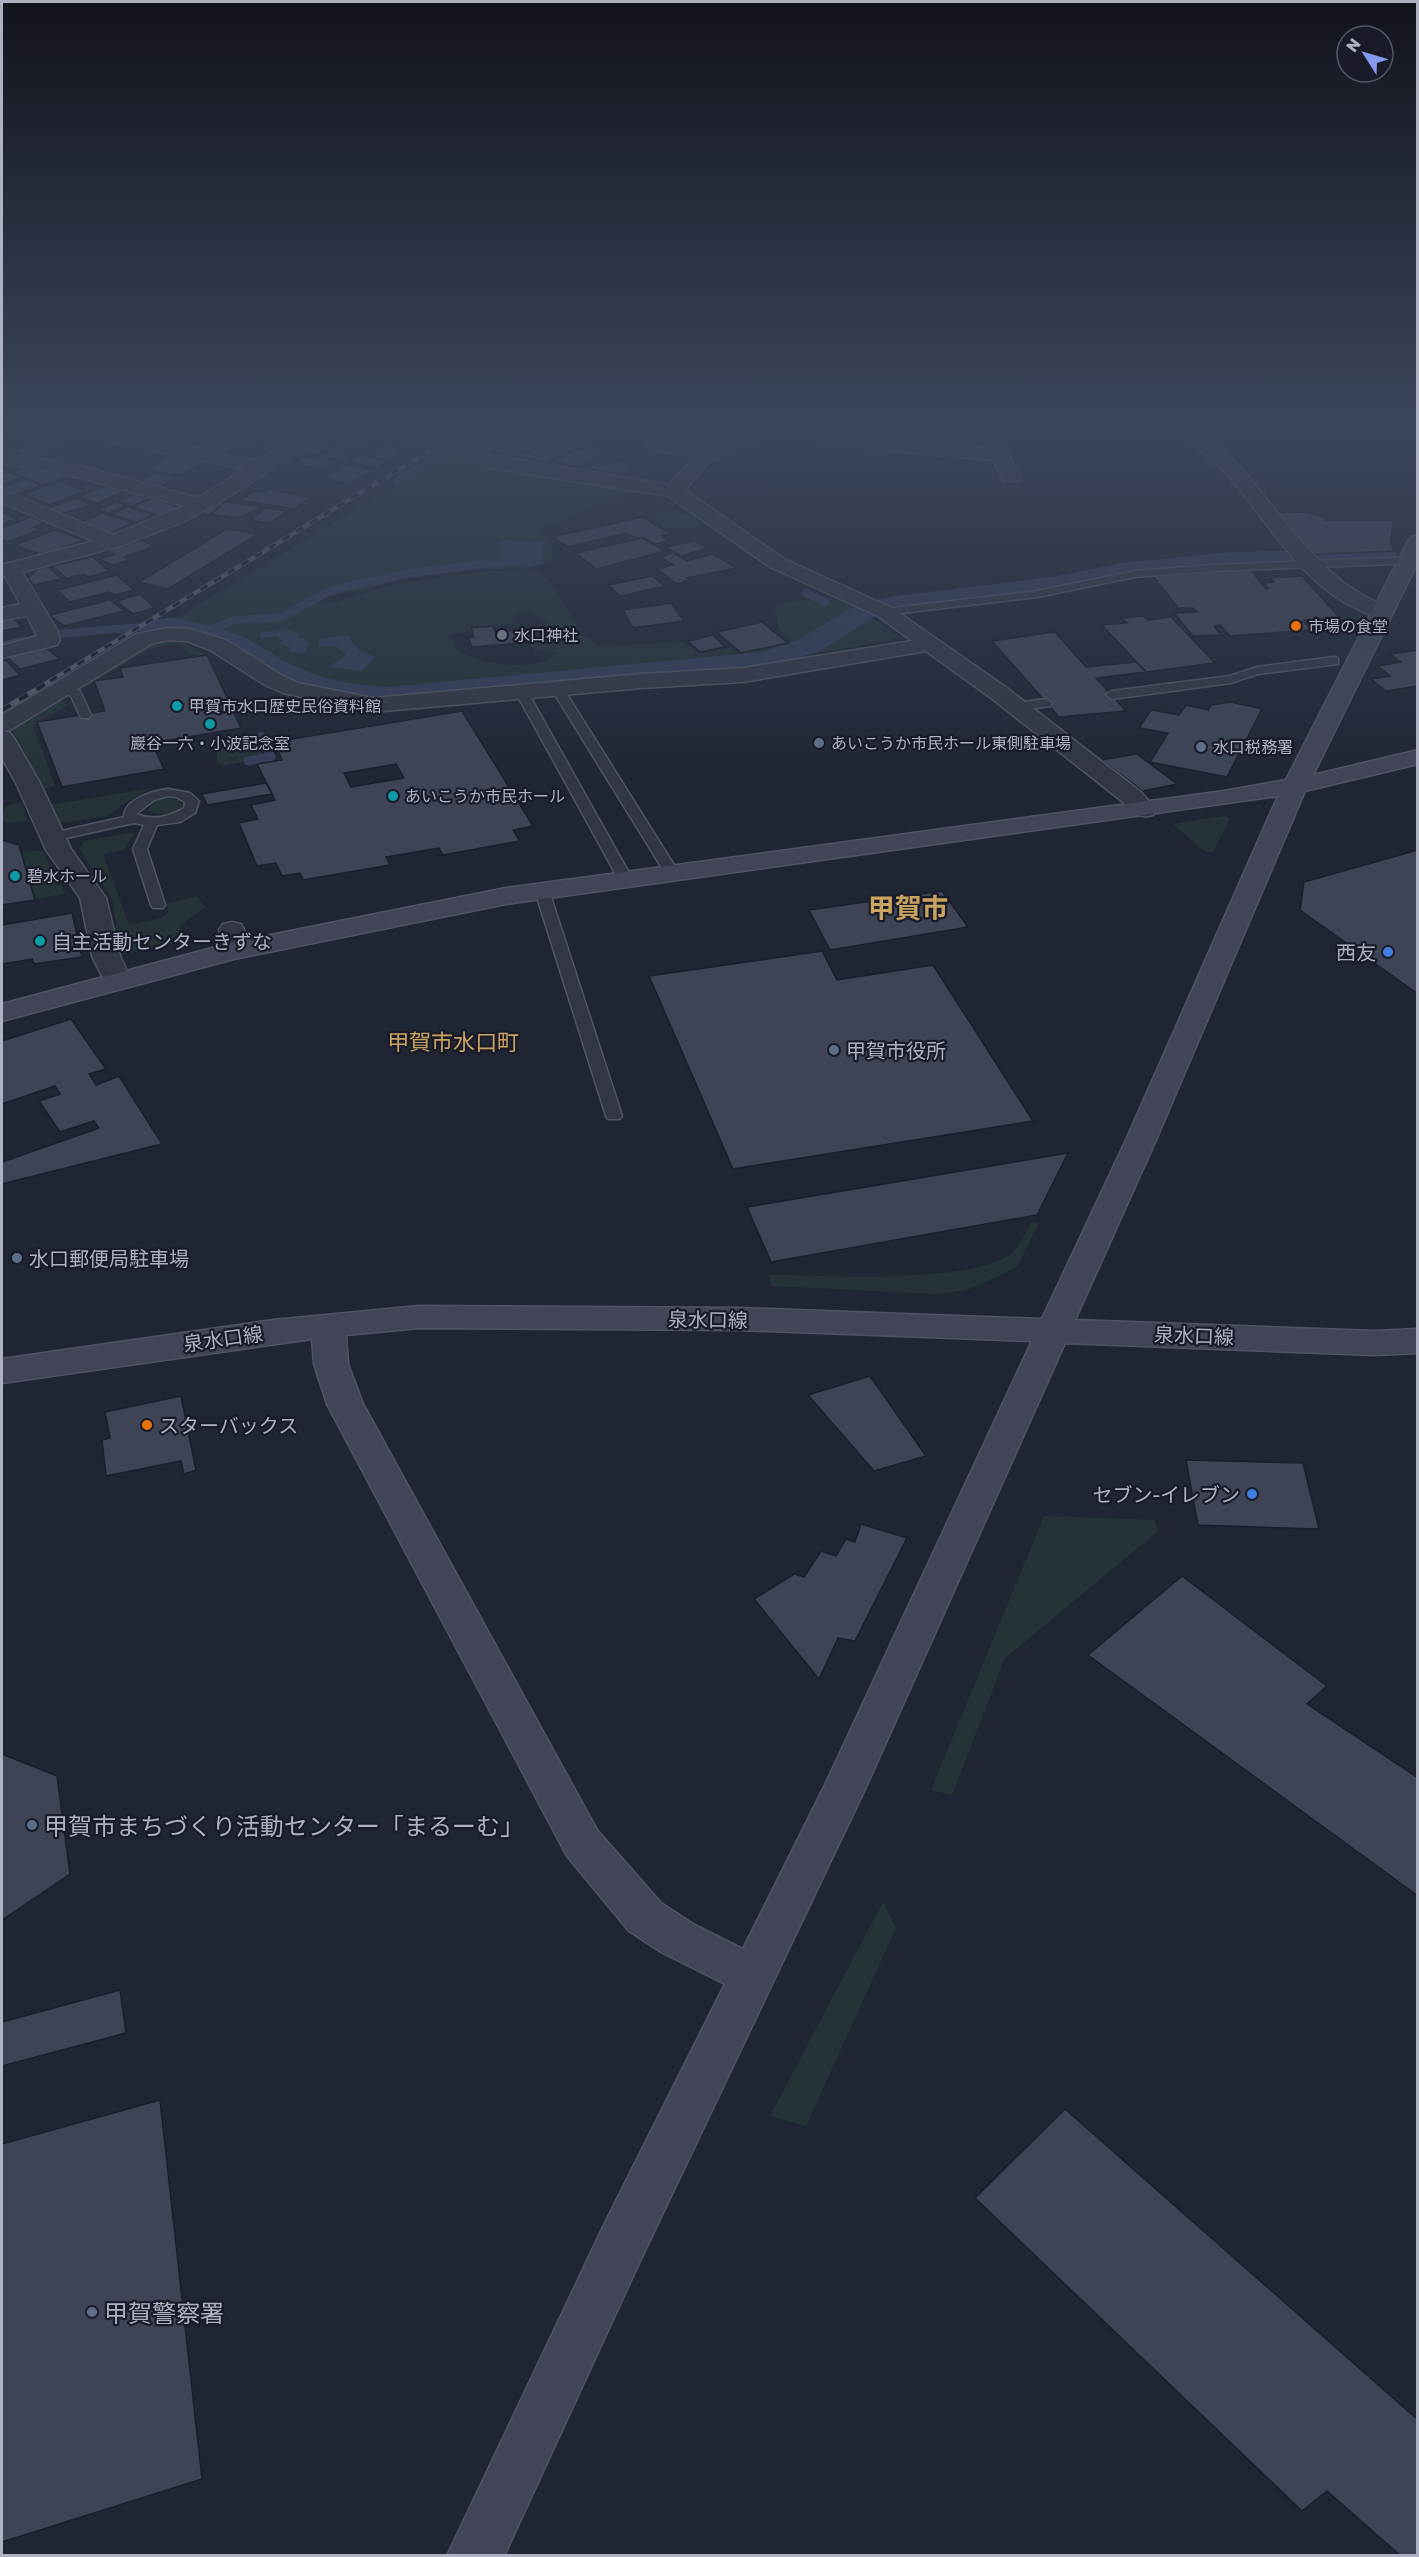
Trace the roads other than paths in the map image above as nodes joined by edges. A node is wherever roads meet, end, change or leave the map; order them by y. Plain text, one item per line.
1 (108, 543) edge
2 (749, 543) edge
3 (1292, 543) edge
4 (2, 549) edge
5 (1414, 554) edge
6 (1306, 560) junction
7 (34, 563) junction
8 (6, 571) edge
9 (34, 608) junction
10 (879, 609) junction
11 (1382, 612) junction
12 (2, 614) edge
13 (932, 644) junction
14 (2, 652) edge
15 (1334, 661) dead end
16 (557, 688) junction
17 (62, 689) junction
18 (521, 691) junction
19 (1112, 695) dead end
20 (1046, 703) dead end
21 (1017, 706) junction
22 (85, 715) dead end
23 (2, 725) edge
24 (2, 738) edge
25 (1418, 757) edge
26 (1295, 786) junction
27 (1144, 810) junction
28 (134, 819) junction
29 (152, 822) junction
30 (53, 837) junction
31 (672, 873) junction
32 (626, 880) junction
33 (542, 891) junction
34 (158, 904) dead end
35 (117, 980) junction
36 (2, 1013) edge
37 (614, 1116) dead end
38 (328, 1326) junction
39 (1054, 1331) junction
40 (1418, 1341) edge
41 (2, 1371) edge
42 (753, 1976) junction
43 (475, 2556) edge

1 - 7 street
2 - 10 street
3 - 6 street
4 - 7 street
5 - 6 lane
5 - 11 street
6 - 10 lane
6 - 11 street
7 - 8 street
8 - 9 street
9 - 12 street
9 - 14 street
10 - 13 street
11 - 26 street
13 - 16 street
13 - 21 street
15 - 19 lane
16 - 18 street
16 - 31 lane
17 - 18 street
17 - 22 lane
17 - 23 street
18 - 32 lane
20 - 21 lane
21 - 27 street
24 - 30 street
25 - 26 street
26 - 27 street
26 - 39 street
27 - 31 street
28 - 29 lane
28 - 29 lane
28 - 30 lane
29 - 34 lane
30 - 35 street
31 - 32 street
32 - 33 street
33 - 35 street
33 - 37 lane
35 - 36 street
38 - 39 street, 泉水口線
38 - 41 street, 泉水口線
38 - 42 street
39 - 40 street, 泉水口線
39 - 42 street
42 - 43 street

